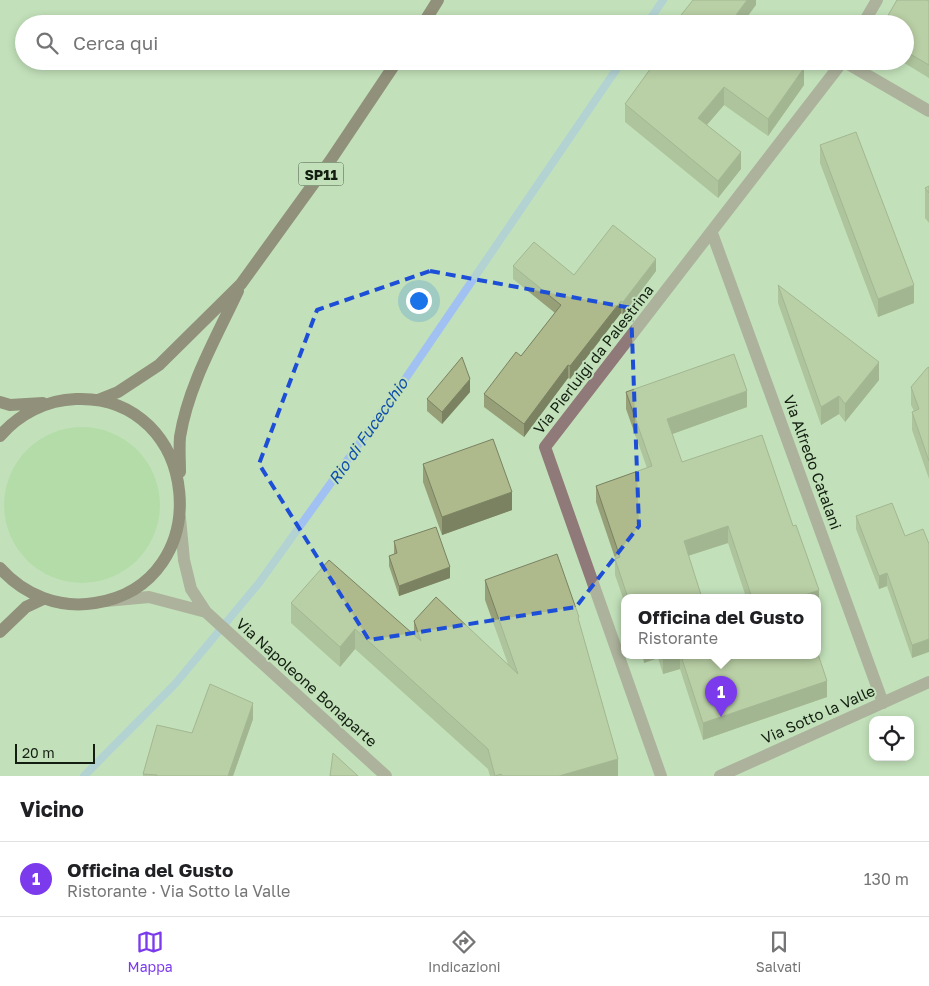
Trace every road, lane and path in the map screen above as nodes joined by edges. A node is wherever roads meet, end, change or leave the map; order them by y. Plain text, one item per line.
1 (438, 0) edge
2 (876, 0) edge
3 (428, 15) edge
4 (868, 15) edge
5 (391, 70) edge
6 (836, 70) edge
7 (859, 70) edge
8 (929, 110) edge
9 (712, 232) junction
10 (241, 284) junction
11 (98, 400) junction
12 (0, 402) edge
13 (53, 402) junction
14 (0, 436) edge
15 (180, 484) junction
16 (180, 518) junction
17 (0, 568) edge
18 (43, 599) junction
19 (106, 601) junction
20 (206, 612) junction
21 (0, 632) edge
22 (929, 682) edge
23 (883, 703) junction
24 (386, 776) edge
25 (661, 776) edge
26 (720, 776) edge

1 - 3 main road
2 - 4 street
5 - 10 main road, SP11
6 - 9 street, Via Pierluigi da Palestrina
7 - 8 street
9 - 23 street, Via Alfredo Catalani
9 - 25 street, Via Pierluigi da Palestrina
10 - 11 main road, SP11
10 - 15 main road
11 - 13 main road
11 - 15 main road
12 - 13 main road
13 - 14 main road
15 - 16 main road
16 - 19 main road
16 - 20 street, Via Napoleone Bonaparte
17 - 18 main road
18 - 19 main road
18 - 21 main road
19 - 20 street, Via Napoleone Bonaparte
20 - 24 street, Via Napoleone Bonaparte
22 - 23 street, Via Sotto la Valle
23 - 26 street, Via Sotto la Valle

